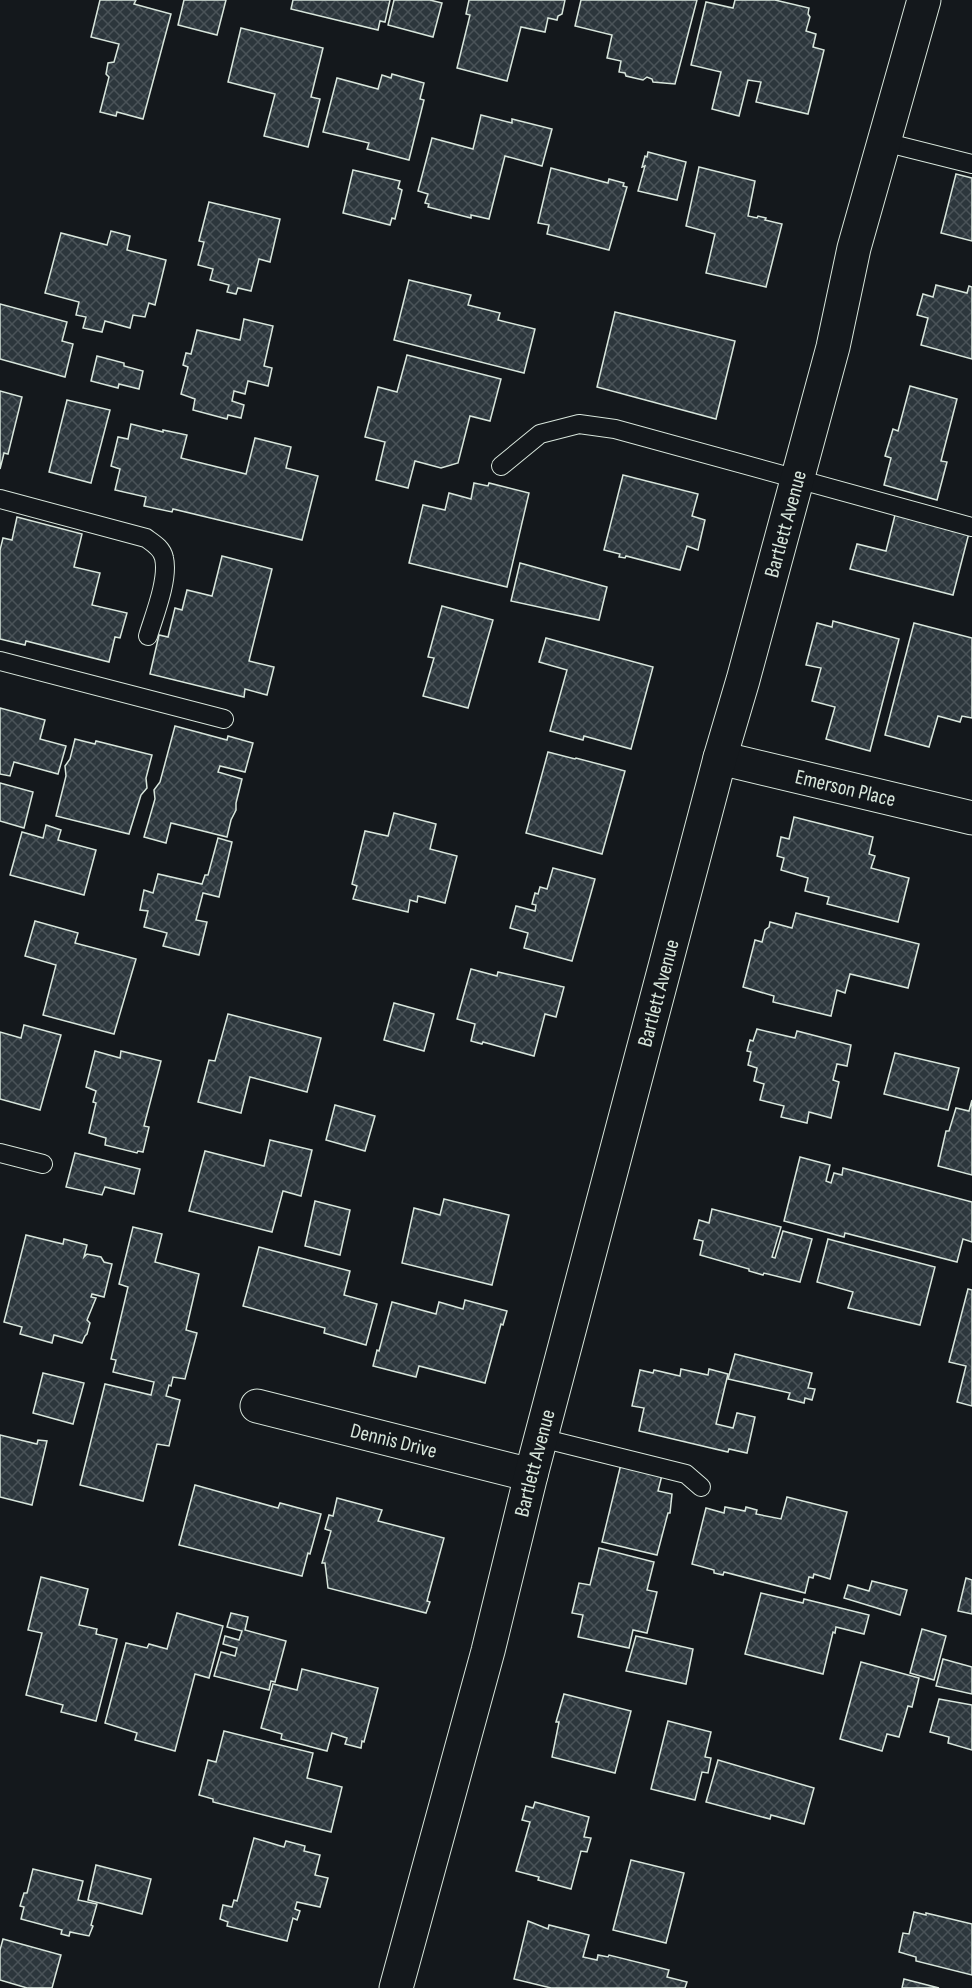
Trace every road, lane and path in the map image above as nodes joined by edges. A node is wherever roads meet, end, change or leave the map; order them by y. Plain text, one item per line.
1 (924, 0) edge
2 (884, 142) junction
3 (972, 164) edge
4 (501, 466) dead end
5 (796, 479) junction
6 (0, 499) edge
7 (972, 527) edge
8 (148, 636) dead end
9 (0, 661) edge
10 (224, 719) dead end
11 (720, 758) junction
12 (972, 818) edge
13 (0, 1154) edge
14 (42, 1164) dead end
15 (256, 1406) dead end
16 (541, 1438) junction
17 (531, 1476) junction
18 (702, 1487) dead end
19 (396, 1988) edge

1 - 2 street, Bartlett Avenue
2 - 3 lane
2 - 5 street, Bartlett Avenue
4 - 5 lane
5 - 7 lane
5 - 11 street, Bartlett Avenue
6 - 8 lane
9 - 10 lane
11 - 12 street, Emerson Place
11 - 16 street, Bartlett Avenue
13 - 14 lane
15 - 17 street, Dennis Drive
16 - 17 street, Bartlett Avenue
16 - 18 lane
17 - 19 street, Bartlett Avenue

